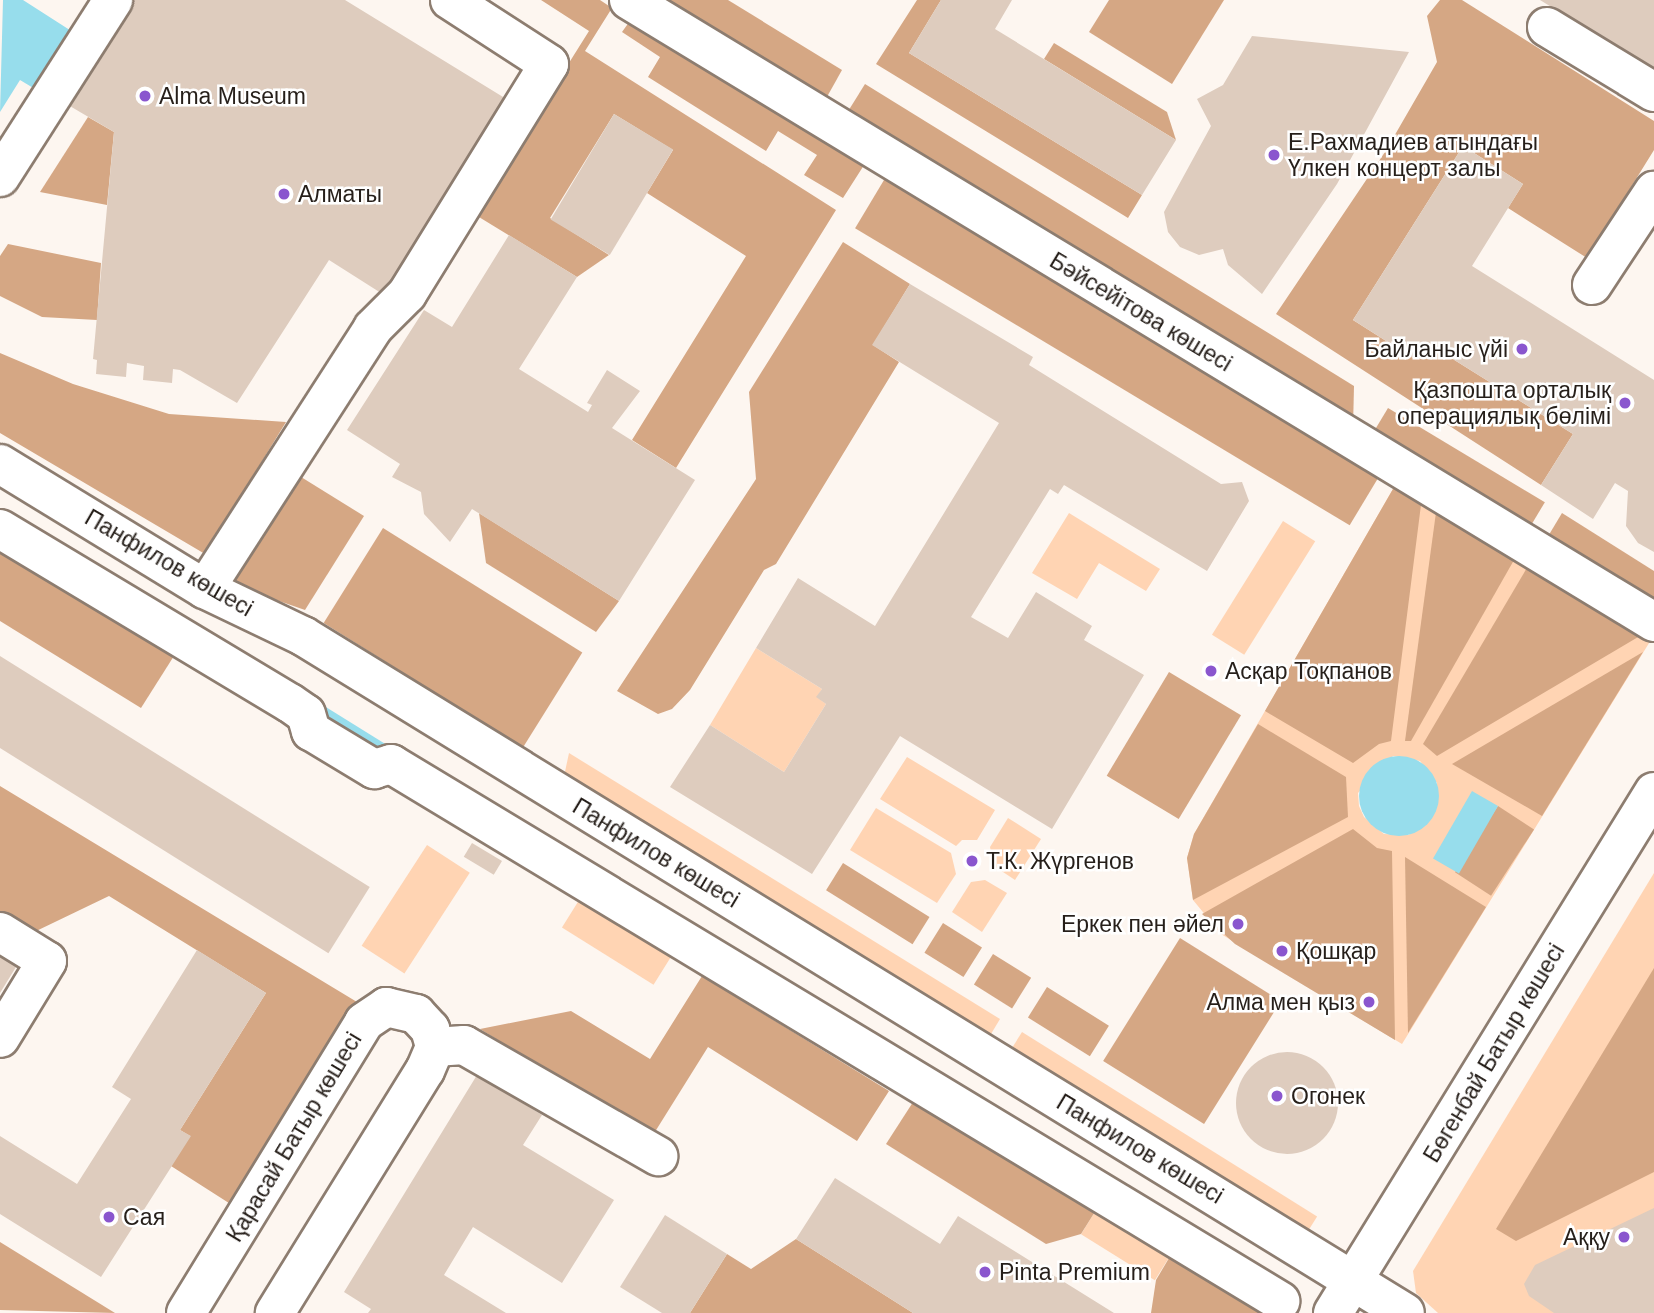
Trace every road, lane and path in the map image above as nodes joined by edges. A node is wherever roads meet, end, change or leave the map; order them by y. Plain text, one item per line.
1 (113, 0) edge
2 (450, 0) edge
3 (629, 0) edge
4 (1547, 27) dead end
5 (1654, 92) edge
6 (0, 177) edge
7 (1654, 191) edge
8 (1592, 285) dead end
9 (0, 464) edge
10 (0, 529) edge
11 (205, 589) junction
12 (1654, 622) edge
13 (1654, 792) edge
14 (0, 932) edge
15 (0, 1038) edge
16 (435, 1047) junction
17 (658, 1156) dead end
18 (1354, 1280) junction
19 (1280, 1301) dead end
20 (186, 1313) edge
21 (275, 1313) edge
22 (1333, 1313) edge
23 (1405, 1313) edge

1 - 6 street
2 - 11 street
3 - 12 street, Бәйсейітова көшесі
4 - 5 street
7 - 8 street
9 - 11 street, Панфилов көшесі
10 - 19 street
11 - 18 street, Панфилов көшесі
13 - 18 street, Бөгенбай Батыр көшесі
14 - 15 street
16 - 17 street
16 - 20 street, Қарасай Батыр көшесі
16 - 21 street
18 - 22 street, Бөгенбай Батыр көшесі
18 - 23 street

